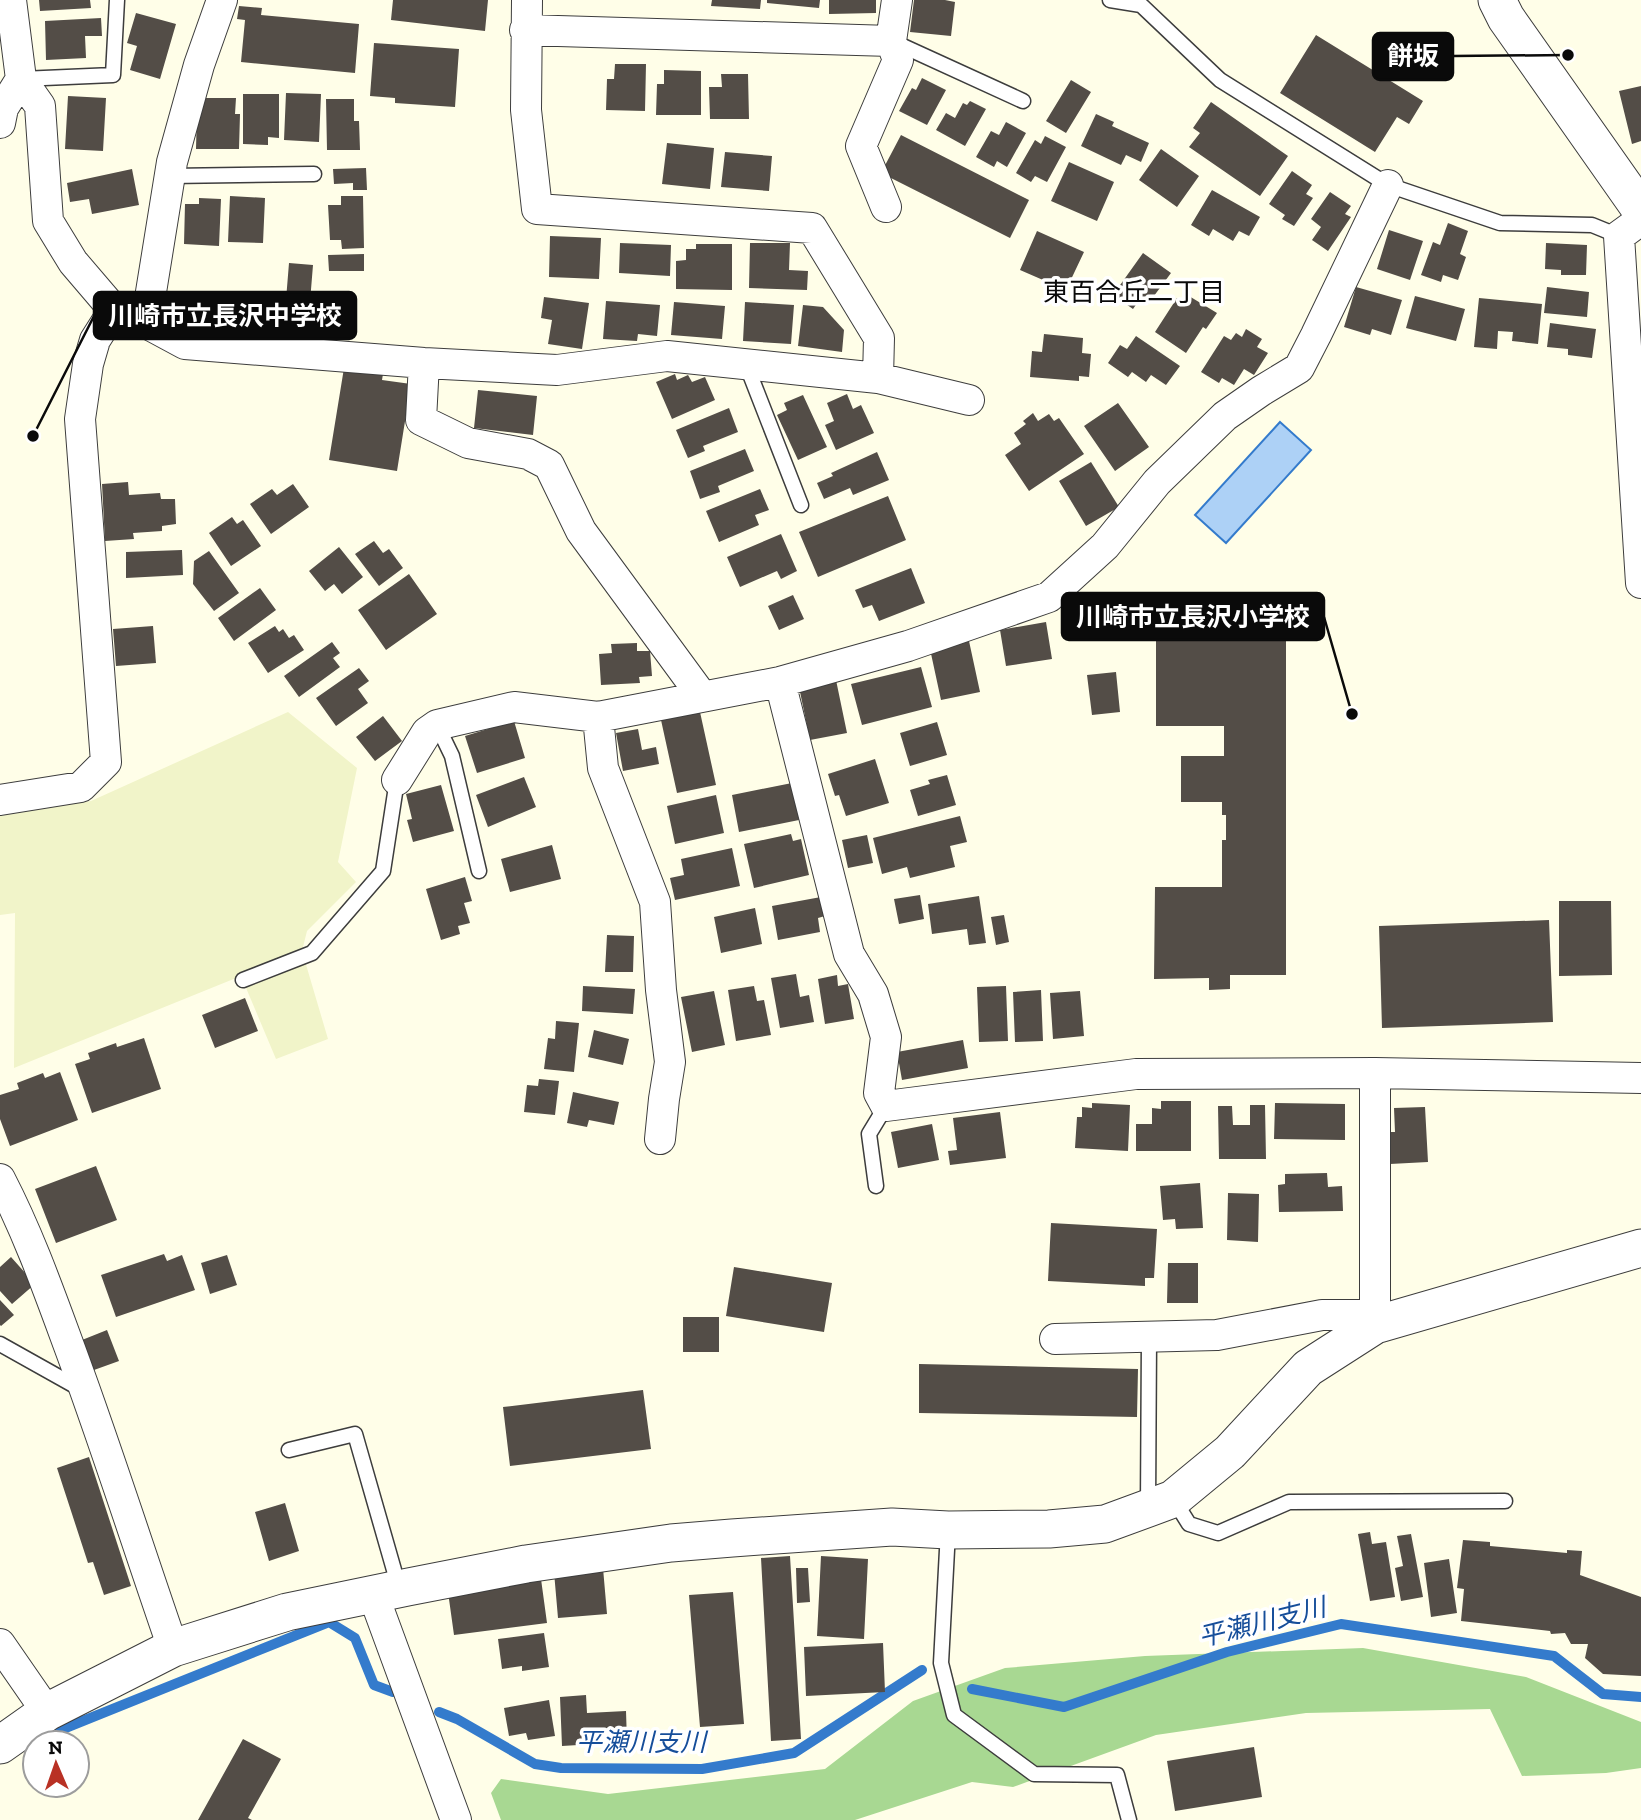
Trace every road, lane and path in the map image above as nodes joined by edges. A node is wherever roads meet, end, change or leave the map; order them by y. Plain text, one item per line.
1 (117, 0) edge
2 (222, 0) edge
3 (527, 0) edge
4 (897, 0) edge
5 (1111, 0) edge
6 (1497, 0) edge
7 (8, 17) edge
8 (525, 30) junction
9 (891, 41) junction
10 (21, 79) junction
11 (1023, 101) dead end
12 (0, 123) edge
13 (314, 174) dead end
14 (170, 176) junction
15 (1388, 185) junction
16 (886, 207) dead end
17 (1634, 222) edge
18 (114, 310) junction
19 (146, 323) junction
20 (424, 363) junction
21 (746, 364) junction
22 (878, 378) junction
23 (969, 400) dead end
24 (801, 505) dead end
25 (1641, 583) edge
26 (780, 682) junction
27 (702, 696) junction
28 (598, 717) junction
29 (437, 725) junction
30 (397, 780) joint
31 (0, 800) edge
32 (479, 871) dead end
33 (243, 980) dead end
34 (1374, 1073) junction
35 (1641, 1078) edge
36 (886, 1107) junction
37 (660, 1139) dead end
38 (0, 1179) edge
39 (876, 1186) dead end
40 (1641, 1248) edge
41 (1375, 1320) junction
42 (1149, 1337) junction
43 (1055, 1339) dead end
44 (0, 1345) edge
45 (83, 1385) junction
46 (289, 1450) dead end
47 (1505, 1501) dead end
48 (1160, 1504) junction
49 (948, 1530) junction
50 (385, 1591) junction
51 (0, 1644) edge
52 (173, 1648) junction
53 (47, 1712) junction
54 (0, 1745) edge
55 (456, 1820) edge
56 (1129, 1820) edge

1 - 10 lane
2 - 14 street
3 - 8 street
4 - 9 street
5 - 15 lane
6 - 17 street
7 - 10 street
8 - 9 street
8 - 22 street
9 - 11 lane
9 - 16 street
10 - 12 street
10 - 18 street
13 - 14 lane
14 - 19 street
15 - 17 lane
15 - 26 street
17 - 25 street
18 - 19 street
18 - 31 street
19 - 20 street
20 - 21 street
20 - 27 street
21 - 22 street
21 - 24 lane
22 - 23 street
26 - 27 street
26 - 36 street
27 - 28 street
28 - 29 street
28 - 37 street
29 - 30 street
29 - 32 lane
30 - 33 lane
34 - 35 street
34 - 36 street
34 - 41 street
36 - 39 lane
38 - 45 street
40 - 41 street
41 - 42 street
41 - 48 street
42 - 43 street
42 - 48 lane
44 - 45 lane
45 - 52 street
46 - 50 lane
47 - 48 lane
48 - 49 street
49 - 50 street
49 - 56 lane
50 - 52 street
50 - 55 street
51 - 53 street
52 - 53 street
53 - 54 street

